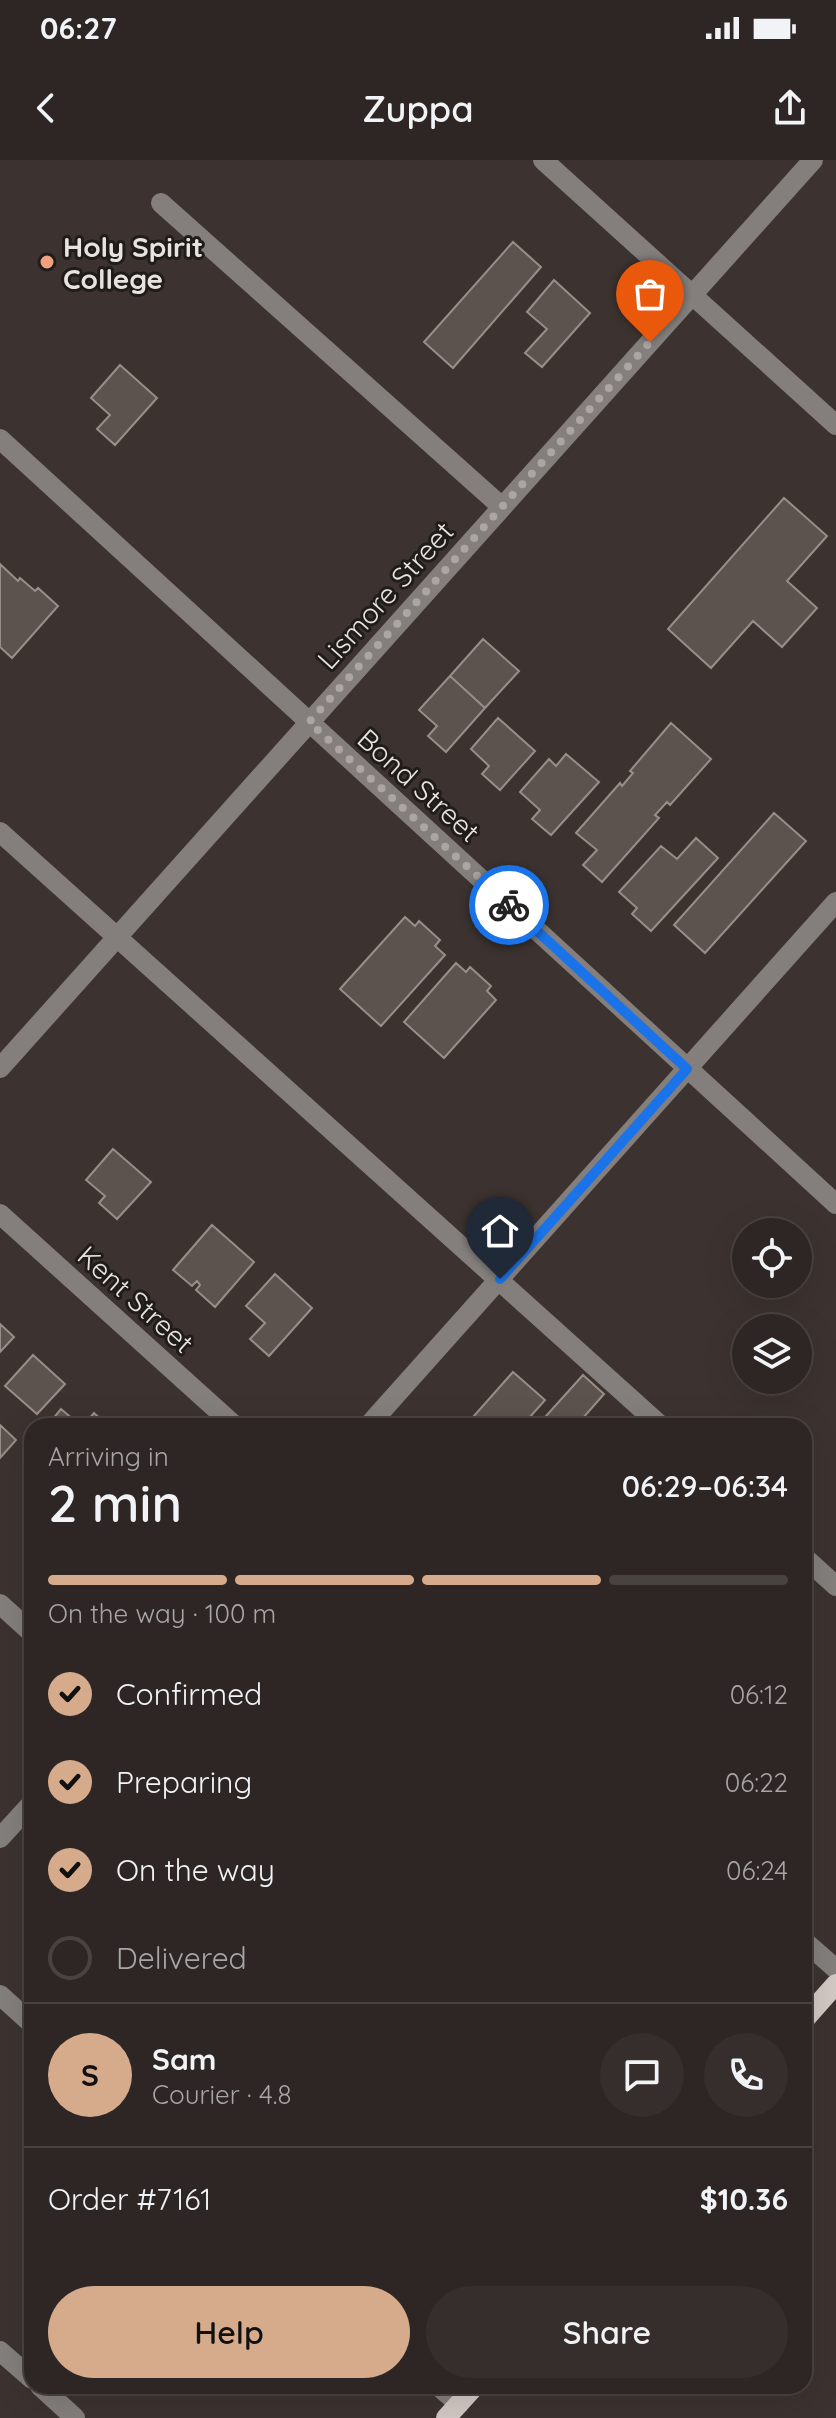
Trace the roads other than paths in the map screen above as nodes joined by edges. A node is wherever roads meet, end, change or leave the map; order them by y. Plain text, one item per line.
1 (543, 160) edge
2 (813, 160) edge
3 (161, 203) dead end
4 (692, 295) junction
5 (836, 425) edge
6 (0, 439) edge
7 (502, 507) junction
8 (309, 722) junction
9 (0, 832) edge
10 (836, 902) edge
11 (117, 937) junction
12 (0, 1068) edge
13 (687, 1069) junction
14 (836, 1204) edge
15 (0, 1214) edge
16 (500, 1279) junction
17 (226, 1418) edge
18 (375, 1418) edge
19 (652, 1418) edge
20 (812, 1564) edge
21 (836, 1586) edge
22 (0, 1604) edge
23 (24, 1626) edge
24 (24, 1812) edge
25 (0, 1838) edge
26 (812, 1948) edge
27 (836, 1969) edge
28 (836, 1984) edge
29 (0, 1995) edge
30 (812, 2011) edge
31 (24, 2017) edge
32 (0, 2351) edge
33 (24, 2372) edge
34 (49, 2394) edge
35 (468, 2394) edge
36 (453, 2411) edge
37 (75, 2418) edge

1 - 4 street
2 - 4 street, Lismore Street
3 - 7 street
4 - 5 street
4 - 7 street, Lismore Street
6 - 8 street, Bond Street
7 - 8 street, Lismore Street
8 - 11 street, Lismore Street
8 - 13 street, Bond Street
9 - 11 street
10 - 13 street
11 - 12 street, Lismore Street
11 - 16 street
13 - 14 street, Bond Street
13 - 16 street
15 - 17 street, Kent Street
16 - 18 street
16 - 19 street
20 - 21 street
22 - 23 street
24 - 25 street
26 - 27 street
28 - 30 main road
29 - 31 street
32 - 33 street
34 - 37 street
35 - 36 main road

